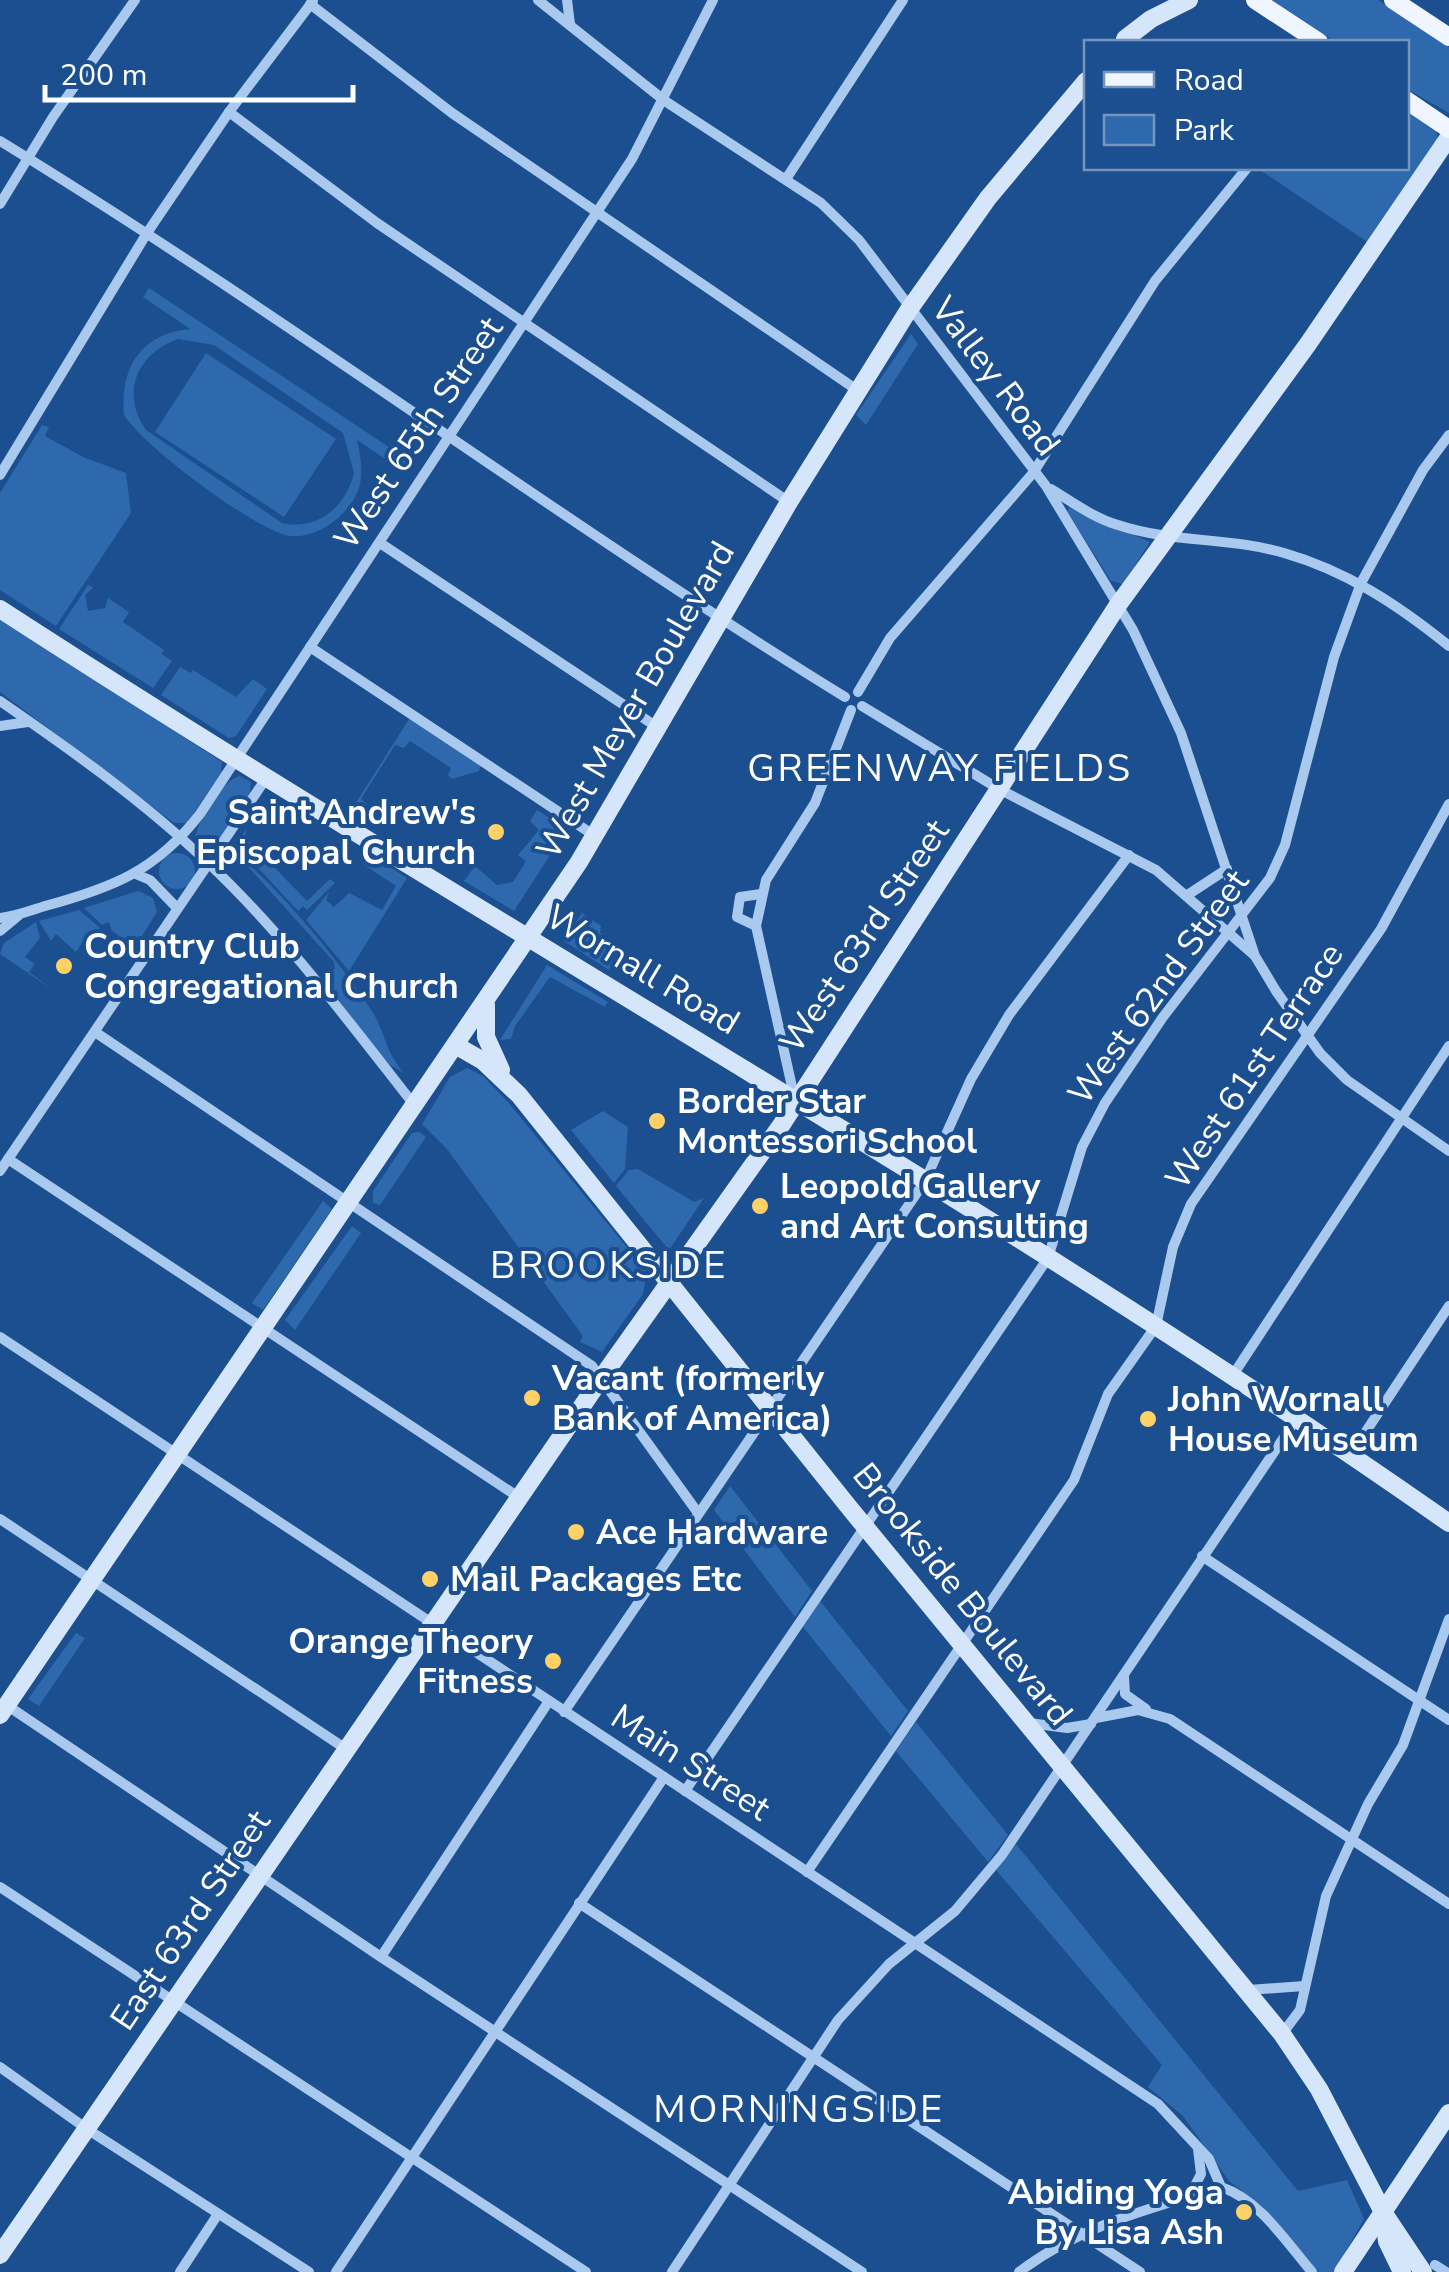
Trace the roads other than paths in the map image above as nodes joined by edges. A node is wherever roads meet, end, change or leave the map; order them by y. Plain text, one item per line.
1 (135, 0) edge
2 (538, 0) edge
3 (566, 0) edge
4 (713, 0) edge
5 (902, 0) edge
6 (1158, 0) edge
7 (1190, 0) edge
8 (1255, 0) edge
9 (1393, 0) edge
10 (312, 2) edge
11 (570, 24) junction
12 (1449, 37) edge
13 (1125, 40) edge
14 (1125, 40) edge
15 (1311, 40) edge
16 (1084, 83) edge
17 (665, 101) junction
18 (1409, 102) edge
19 (229, 112) junction
20 (1449, 128) edge
21 (1449, 137) edge
22 (0, 141) edge
23 (28, 158) junction
24 (1246, 170) edge
25 (786, 179) junction
26 (0, 204) edge
27 (596, 213) junction
28 (146, 233) junction
29 (910, 308) junction
30 (524, 324) junction
31 (857, 390) junction
32 (451, 434) junction
33 (1449, 434) edge
34 (1033, 472) junction
35 (0, 475) edge
36 (1046, 486) junction
37 (789, 502) junction
38 (1167, 535) junction
39 (380, 543) junction
40 (1361, 584) junction
41 (1118, 604) junction
42 (0, 609) edge
43 (720, 620) junction
44 (1449, 646) edge
45 (310, 647) junction
46 (858, 692) junction
47 (845, 697) junction
48 (0, 701) edge
49 (856, 708) junction
50 (31, 723) junction
51 (0, 726) edge
52 (657, 728) junction
53 (236, 761) junction
54 (266, 777) junction
55 (999, 789) junction
56 (1449, 804) edge
57 (594, 836) junction
58 (181, 839) junction
59 (1130, 855) junction
60 (208, 862) junction
61 (1228, 869) junction
62 (138, 874) junction
63 (761, 894) junction
64 (1188, 894) junction
65 (176, 908) junction
66 (1243, 915) junction
67 (18, 916) junction
68 (0, 918) edge
69 (756, 926) junction
70 (0, 931) edge
71 (1230, 931) junction
72 (530, 938) junction
73 (1255, 956) junction
74 (486, 1003) junction
75 (94, 1032) junction
76 (1305, 1034) junction
77 (456, 1046) junction
78 (1449, 1046) edge
79 (506, 1079) junction
80 (795, 1101) junction
81 (416, 1106) junction
82 (1401, 1119) junction
83 (1449, 1150) edge
84 (8, 1159) junction
85 (0, 1171) edge
86 (926, 1180) junction
87 (349, 1204) junction
88 (1048, 1258) junction
89 (670, 1282) junction
90 (1449, 1306) edge
91 (1156, 1326) junction
92 (264, 1329) junction
93 (0, 1338) edge
94 (1233, 1374) junction
95 (600, 1380) junction
96 (771, 1408) junction
97 (1297, 1418) junction
98 (1351, 1454) junction
99 (177, 1456) junction
100 (520, 1498) junction
101 (698, 1513) junction
102 (0, 1519) edge
103 (1449, 1523) edge
104 (864, 1526) junction
105 (1202, 1556) junction
106 (92, 1580) junction
107 (1449, 1619) edge
108 (435, 1622) junction
109 (962, 1646) junction
110 (1124, 1676) junction
111 (549, 1701) junction
112 (1422, 1702) junction
113 (2, 1707) edge
114 (564, 1712) junction
115 (1151, 1712) junction
116 (1449, 1720) edge
117 (1094, 1721) junction
118 (1025, 1722) junction
119 (346, 1749) junction
120 (1062, 1768) junction
121 (664, 1777) junction
122 (685, 1791) junction
123 (1350, 1839) junction
124 (807, 1872) junction
125 (259, 1876) junction
126 (0, 1888) edge
127 (579, 1904) junction
128 (1449, 1904) edge
129 (917, 1944) junction
130 (381, 1957) junction
131 (1304, 1986) junction
132 (1248, 1990) junction
133 (174, 2003) junction
134 (494, 2031) junction
135 (1282, 2034) junction
136 (814, 2056) junction
137 (0, 2068) edge
138 (1449, 2112) edge
139 (87, 2130) junction
140 (1198, 2148) junction
141 (411, 2157) junction
142 (729, 2184) junction
143 (1221, 2187) junction
144 (1189, 2197) junction
145 (1383, 2212) junction
146 (218, 2214) junction
147 (1081, 2233) junction
148 (0, 2254) edge
149 (1429, 2268) edge
150 (180, 2272) edge
151 (310, 2272) edge
152 (336, 2272) edge
153 (586, 2272) edge
154 (672, 2272) edge
155 (862, 2272) edge
156 (1019, 2272) edge
157 (1140, 2272) edge
158 (1312, 2272) edge
159 (1344, 2272) edge
160 (1402, 2272) edge
161 (1446, 2272) edge

1 - 23 street
2 - 11 street, Valley Road
3 - 11 street
4 - 17 street, West 65th Street
5 - 25 street
6 - 13 main road
7 - 14 main road
8 - 15 main road
9 - 12 main road
10 - 19 street
10 - 27 street
11 - 17 street, Valley Road
16 - 29 main road, West Meyer Boulevard
17 - 25 street, Valley Road
17 - 27 street, West 65th Street
18 - 20 main road
19 - 28 street
19 - 30 street
21 - 38 main road, West 63rd Street
22 - 23 street
23 - 26 street
23 - 28 street
24 - 34 street
25 - 29 street, Valley Road
27 - 30 street, West 65th Street
27 - 31 street
28 - 32 street
28 - 35 street
29 - 31 main road, West Meyer Boulevard
29 - 34 street, Valley Road
30 - 32 street, West 65th Street
30 - 37 street
31 - 37 main road, West Meyer Boulevard
32 - 39 street, West 65th Street
32 - 43 street
33 - 40 street, West 62nd Street
34 - 36 street, Valley Road
34 - 46 street
36 - 38 street
36 - 41 street, Valley Road
37 - 43 main road, West Meyer Boulevard
38 - 40 street
38 - 41 main road, West 63rd Street
39 - 45 street, West 65th Street
39 - 52 street
40 - 44 street
40 - 66 street, West 62nd Street
41 - 55 main road, West 63rd Street
41 - 61 street, Valley Road
42 - 53 main road, Wornall Road
43 - 47 street
43 - 52 main road, West Meyer Boulevard
45 - 53 street, West 65th Street
45 - 57 street
46 - 47 street
46 - 49 street
47 - 49 street
48 - 50 street
49 - 55 street
49 - 63 street
50 - 51 street
50 - 58 street
52 - 57 main road, West Meyer Boulevard
53 - 54 main road, Wornall Road
53 - 58 street, West 65th Street
54 - 60 street
54 - 72 main road, Wornall Road
55 - 59 street
55 - 80 main road, West 63rd Street
56 - 76 street, West 61st Terrace
57 - 72 main road, West Meyer Boulevard
58 - 60 street
58 - 62 street, West 65th Street
59 - 64 street
59 - 86 street
60 - 65 street
60 - 81 street
61 - 64 street
61 - 66 street, Valley Road
62 - 65 street
62 - 67 street, West 65th Street
63 - 69 street
63 - 69 street
64 - 71 street
65 - 75 street
66 - 71 street, West 62nd Street
66 - 73 street, Valley Road
67 - 68 street
67 - 70 street
69 - 80 street
71 - 73 street
71 - 88 street, West 62nd Street
72 - 74 main road, West Meyer Boulevard
72 - 80 main road, Wornall Road
73 - 76 street
74 - 77 main road, West Meyer Boulevard
74 - 79 main road
75 - 84 street
75 - 87 street
76 - 82 street
76 - 91 street, West 61st Terrace
77 - 79 main road, Brookside Boulevard
77 - 81 main road, West Meyer Boulevard
78 - 82 street
79 - 89 main road, Brookside Boulevard
80 - 86 main road, Wornall Road
80 - 89 main road, West 63rd Street
81 - 87 main road, West Meyer Boulevard
82 - 83 street
82 - 94 street
84 - 85 street
84 - 92 street
86 - 88 main road, Wornall Road
86 - 96 street
87 - 92 main road, West Meyer Boulevard
87 - 95 street
88 - 91 main road, Wornall Road
88 - 104 street, West 62nd Street
89 - 95 main road, West 63rd Street
89 - 96 main road, Brookside Boulevard
90 - 98 street
91 - 94 main road, Wornall Road
91 - 109 street, West 61st Terrace
92 - 99 main road, West Meyer Boulevard
92 - 100 street
93 - 99 street, Main Street
94 - 97 main road, Wornall Road
95 - 100 main road, West 63rd Street
95 - 101 street
96 - 101 street
96 - 104 main road, Brookside Boulevard
97 - 98 main road, Wornall Road
97 - 105 street
98 - 103 main road, Wornall Road
99 - 106 main road, West Meyer Boulevard
99 - 108 street, Main Street
100 - 108 main road, West 63rd Street
101 - 114 street
102 - 106 street
104 - 109 main road, Brookside Boulevard
104 - 122 street, West 62nd Street
105 - 110 street
105 - 112 street
106 - 113 main road, West Meyer Boulevard
106 - 119 street
107 - 112 street
108 - 111 street, Main Street
108 - 119 main road, East 63rd Street
109 - 118 main road, Brookside Boulevard
109 - 124 street, West 61st Terrace
110 - 115 street
110 - 117 street
111 - 114 street, Main Street
111 - 130 street
112 - 116 street
112 - 123 street
113 - 125 street
114 - 121 street, Main Street
115 - 117 street
115 - 123 street
117 - 118 street
117 - 120 street
118 - 120 main road, Brookside Boulevard
119 - 125 main road, East 63rd Street
120 - 129 street
120 - 132 main road, Brookside Boulevard
121 - 122 street, Main Street
121 - 127 street
122 - 124 street, Main Street
123 - 128 street
123 - 131 street
124 - 129 street, Main Street
125 - 130 street
125 - 133 main road, East 63rd Street
126 - 133 street
127 - 134 street
127 - 136 street
129 - 136 street
129 - 140 street, Main Street
130 - 134 street
131 - 132 street
131 - 135 street
132 - 135 main road, Brookside Boulevard
133 - 139 main road, East 63rd Street
133 - 141 street
134 - 141 street
134 - 142 street
135 - 145 main road, Brookside Boulevard
136 - 142 street
136 - 147 street
137 - 139 street
138 - 145 main road
139 - 146 street
139 - 148 main road, East 63rd Street
140 - 143 street, Main Street
140 - 144 street
141 - 152 street
141 - 153 street
142 - 154 street
142 - 155 street
143 - 144 street
143 - 158 street, Main Street
144 - 147 street
145 - 149 main road, Brookside Boulevard
145 - 159 main road
145 - 160 main road, Brookside Boulevard
146 - 150 street
146 - 151 street
147 - 156 street
147 - 157 street
149 - 161 street, Brookside Boulevard

